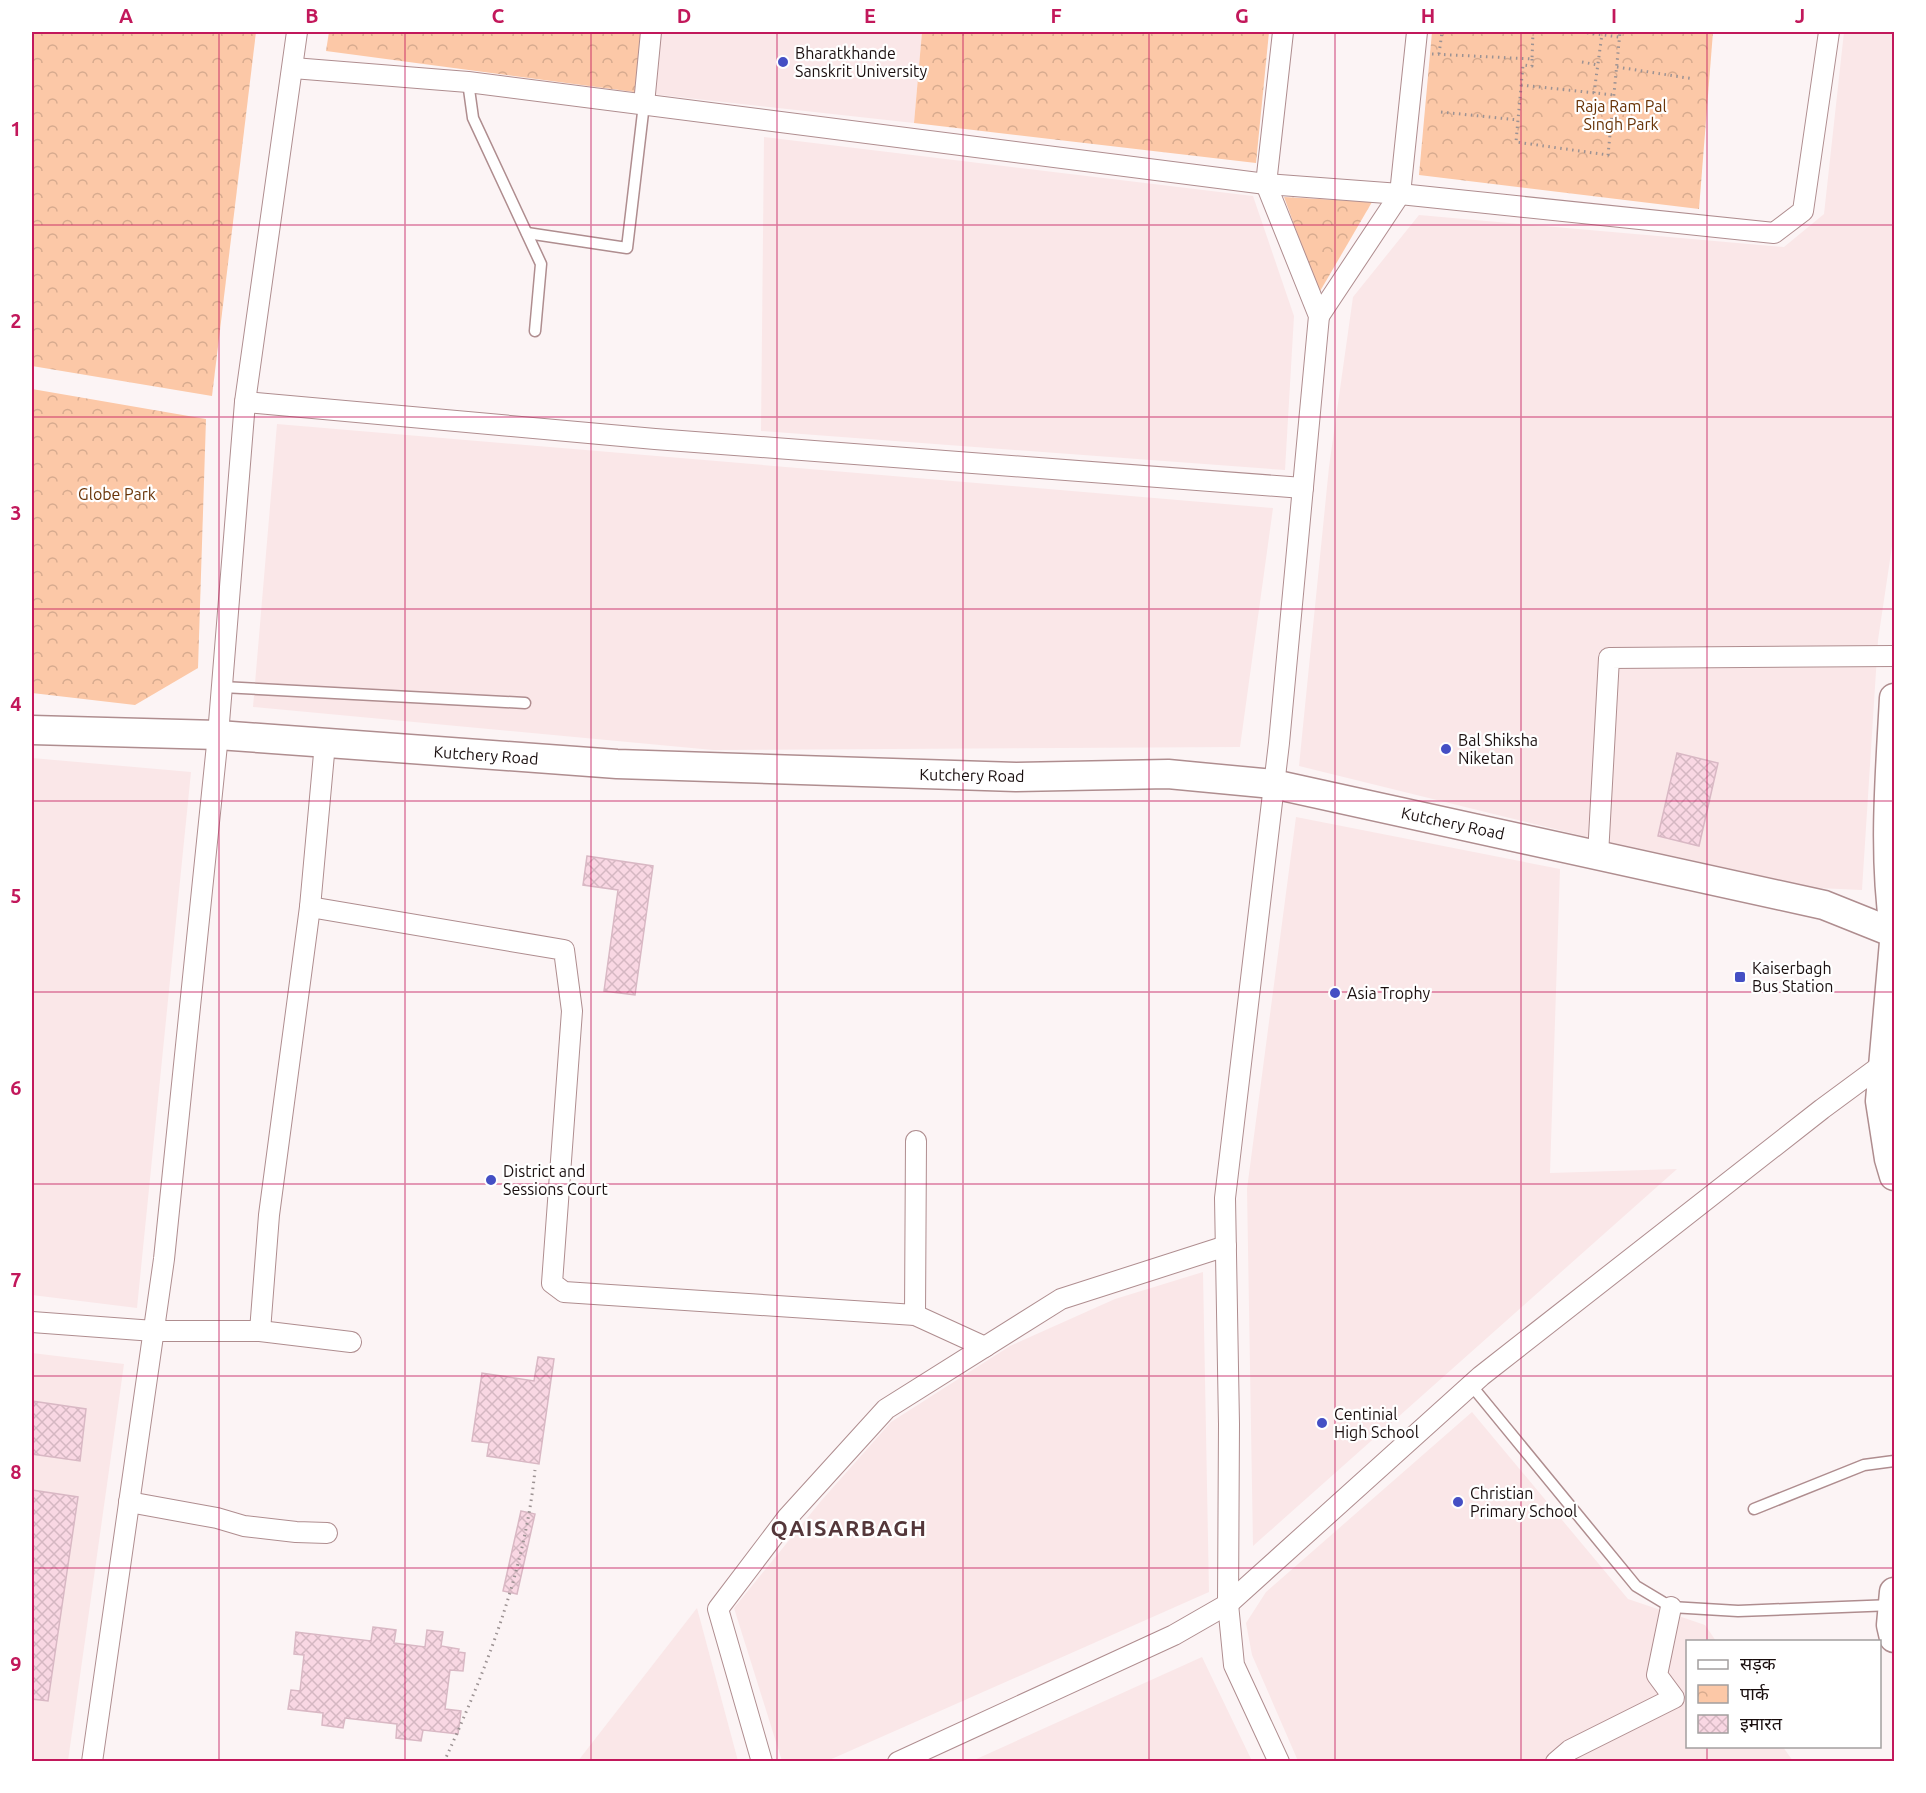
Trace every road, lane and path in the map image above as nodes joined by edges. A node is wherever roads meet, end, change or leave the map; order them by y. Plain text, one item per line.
1 (297, 32) edge
2 (651, 32) edge
3 (1282, 32) edge
4 (1417, 32) edge
5 (1442, 32) edge
6 (1533, 32) edge
7 (1581, 32) edge
8 (1620, 32) edge
9 (1829, 32) edge
10 (1602, 34) junction
11 (1619, 37) junction
12 (1430, 54) dead end
13 (1439, 54) junction
14 (1532, 59) junction
15 (1582, 62) dead end
16 (1598, 64) junction
17 (1617, 67) junction
18 (293, 68) junction
19 (1694, 79) dead end
20 (468, 82) junction
21 (1521, 85) junction
22 (1594, 93) junction
23 (1614, 95) junction
24 (644, 104) junction
25 (1441, 112) dead end
26 (1518, 120) junction
27 (1266, 184) junction
28 (1400, 194) junction
29 (527, 233) junction
30 (1319, 316) junction
31 (535, 331) dead end
32 (245, 402) junction
33 (1303, 488) junction
34 (1894, 656) edge
35 (222, 687) junction
36 (1894, 698) edge
37 (525, 703) dead end
38 (32, 730) edge
39 (218, 735) junction
40 (325, 743) junction
41 (1274, 784) junction
42 (1598, 855) junction
43 (310, 907) junction
44 (1894, 928) edge
45 (1894, 933) edge
46 (1894, 942) edge
47 (1892, 1006) edge
48 (1883, 1064) junction
49 (916, 1141) dead end
50 (1894, 1176) edge
51 (1226, 1246) junction
52 (915, 1315) junction
53 (32, 1322) edge
54 (154, 1331) junction
55 (260, 1332) junction
56 (351, 1342) dead end
57 (985, 1347) junction
58 (1471, 1385) junction
59 (1894, 1461) edge
60 (535, 1470) dead end
61 (129, 1502) junction
62 (1754, 1509) dead end
63 (327, 1533) dead end
64 (1894, 1599) edge
65 (1228, 1604) junction
66 (1671, 1607) junction
67 (1894, 1638) edge
68 (92, 1761) edge
69 (444, 1761) edge
70 (762, 1761) edge
71 (898, 1761) edge
72 (1279, 1761) edge
73 (1556, 1761) edge

1 - 18 street
2 - 24 street
3 - 27 street
4 - 28 street
5 - 13 path
6 - 14 path
7 - 10 path
8 - 11 path
9 - 28 street
10 - 11 path
10 - 16 path
11 - 17 path
12 - 13 path
13 - 14 path
14 - 21 path
15 - 16 path
16 - 22 path
17 - 19 path
17 - 23 path
18 - 20 street
18 - 32 street
20 - 24 street
20 - 29 lane
21 - 22 path
21 - 26 path
22 - 23 path
23 - 26 path
24 - 27 street
24 - 29 lane
25 - 26 path
27 - 28 street
27 - 30 street
28 - 30 street
29 - 31 lane
30 - 33 street
32 - 33 street
32 - 35 street
33 - 41 street
34 - 42 street
35 - 37 lane
35 - 39 street
36 - 44 street
38 - 39 street, Kutchery Road
39 - 40 street, Kutchery Road
39 - 54 street
40 - 41 street, Kutchery Road
40 - 43 street
41 - 42 street, Kutchery Road
41 - 51 street
42 - 45 street, Kutchery Road
43 - 52 street
43 - 55 street
46 - 47 street
47 - 48 street
48 - 50 street
48 - 58 street
49 - 52 street
51 - 57 street
51 - 65 street
52 - 57 street
53 - 54 street
54 - 55 street
54 - 61 street
55 - 56 street
57 - 70 street
58 - 65 street
58 - 66 lane
59 - 62 lane
60 - 69 path
61 - 63 street
61 - 68 street
64 - 66 lane
64 - 67 street
65 - 71 street
65 - 72 street
66 - 73 street

